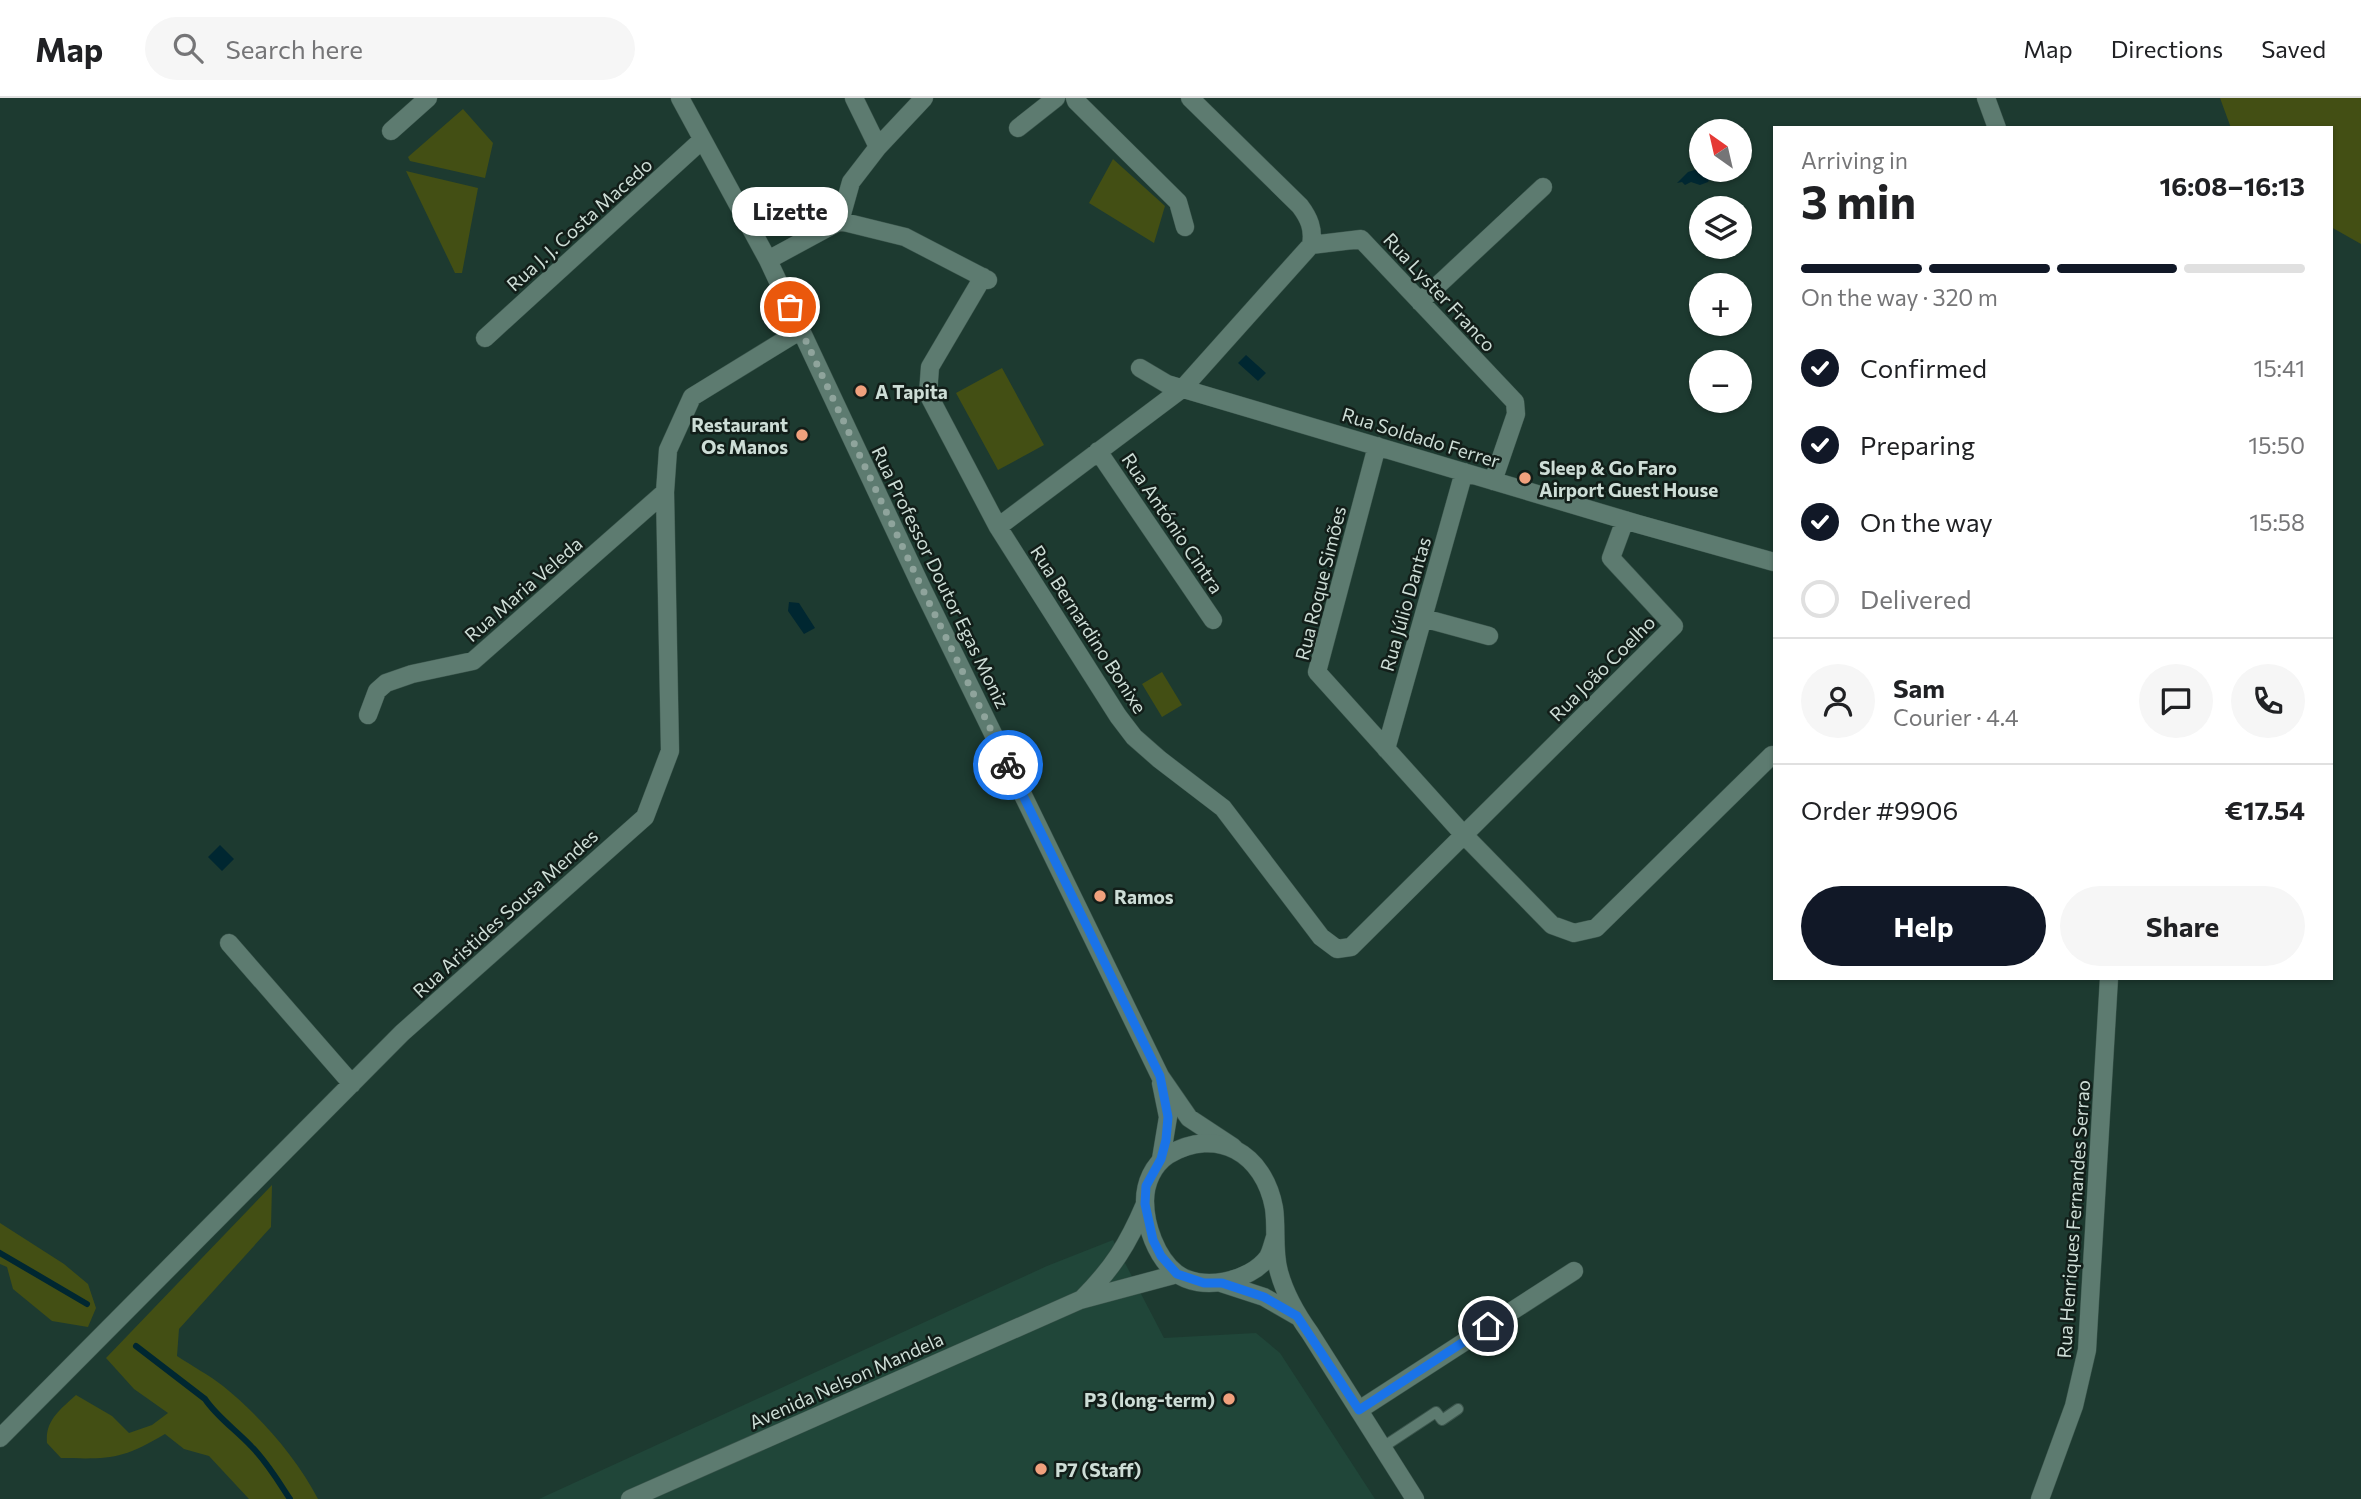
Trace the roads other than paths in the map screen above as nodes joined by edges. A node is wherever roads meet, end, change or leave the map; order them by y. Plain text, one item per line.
1 (428, 98) edge
2 (680, 98) edge
3 (854, 98) edge
4 (924, 98) edge
5 (1056, 98) edge
6 (1075, 98) edge
7 (1190, 98) edge
8 (1986, 98) edge
9 (1996, 126) edge
10 (1017, 128) dead end
11 (391, 131) dead end
12 (702, 140) junction
13 (878, 147) junction
14 (1543, 187) dead end
15 (840, 221) junction
16 (1185, 227) dead end
17 (1311, 245) junction
18 (768, 260) junction
19 (1420, 302) junction
20 (801, 330) junction
21 (485, 338) dead end
22 (1140, 368) dead end
23 (1183, 388) junction
24 (1377, 446) junction
25 (1098, 451) junction
26 (1464, 472) junction
27 (1493, 481) junction
28 (665, 492) junction
29 (1625, 520) junction
30 (998, 527) junction
31 (1773, 562) edge
32 (1423, 618) junction
33 (1213, 620) dead end
34 (1489, 636) dead end
35 (368, 715) dead end
36 (1386, 748) junction
37 (1772, 755) dead end
38 (1463, 834) junction
39 (229, 943) dead end
40 (2109, 980) edge
41 (1160, 1076) junction
42 (352, 1084) junction
43 (1233, 1147) junction
44 (1161, 1159) junction
45 (1145, 1204) junction
46 (1275, 1237) junction
47 (1574, 1271) dead end
48 (1177, 1274) junction
49 (1222, 1283) junction
50 (1080, 1300) junction
51 (1297, 1316) junction
52 (1458, 1409) dead end
53 (1359, 1410) junction
54 (0, 1438) edge
55 (1383, 1447) junction
56 (630, 1499) edge
57 (1415, 1499) edge
58 (2040, 1499) edge

1 - 11 street
2 - 12 street, Rua Professor Doutor Egas Moniz
3 - 13 street
4 - 13 street
5 - 10 street
6 - 16 street
7 - 17 street
8 - 9 street
12 - 18 street, Rua Professor Doutor Egas Moniz
12 - 21 street, Rua J. J. Costa Macedo
13 - 15 street
14 - 19 street
15 - 18 street
15 - 30 street, Rua Bernardino Bonixe
17 - 19 street, Rua Lyster Franco
17 - 23 street
18 - 20 street, Rua Professor Doutor Egas Moniz
19 - 27 street, Rua Lyster Franco
20 - 28 street, Rua Aristides Sousa Mendes
20 - 41 street, Rua Professor Doutor Egas Moniz
22 - 23 street, Rua Soldado Ferrer
23 - 24 street, Rua Soldado Ferrer
23 - 25 street
24 - 26 street, Rua Soldado Ferrer
24 - 36 street, Rua Roque Simões
25 - 30 street
25 - 33 street, Rua António Cintra
26 - 27 street, Rua Soldado Ferrer
26 - 32 street, Rua Júlio Dantas
27 - 29 street, Rua Soldado Ferrer
28 - 35 street, Rua Maria Veleda
28 - 42 street, Rua Aristides Sousa Mendes
29 - 31 street, Rua Soldado Ferrer
29 - 38 street, Rua João Coelho
30 - 38 street, Rua Bernardino Bonixe
32 - 34 street
32 - 36 street, Rua Júlio Dantas
36 - 38 street
37 - 38 street
39 - 42 street
40 - 58 street, Rua Henriques Fernandes Serrao
41 - 43 street
41 - 44 street
42 - 54 street, Rua Aristides Sousa Mendes
43 - 44 street
43 - 46 street
44 - 45 street
45 - 48 street
45 - 50 street
46 - 49 street
46 - 51 street
47 - 53 street
48 - 49 street
48 - 50 street
49 - 51 street
50 - 56 street, Avenida Nelson Mandela
51 - 53 street
52 - 55 lane
53 - 55 street
55 - 57 street

